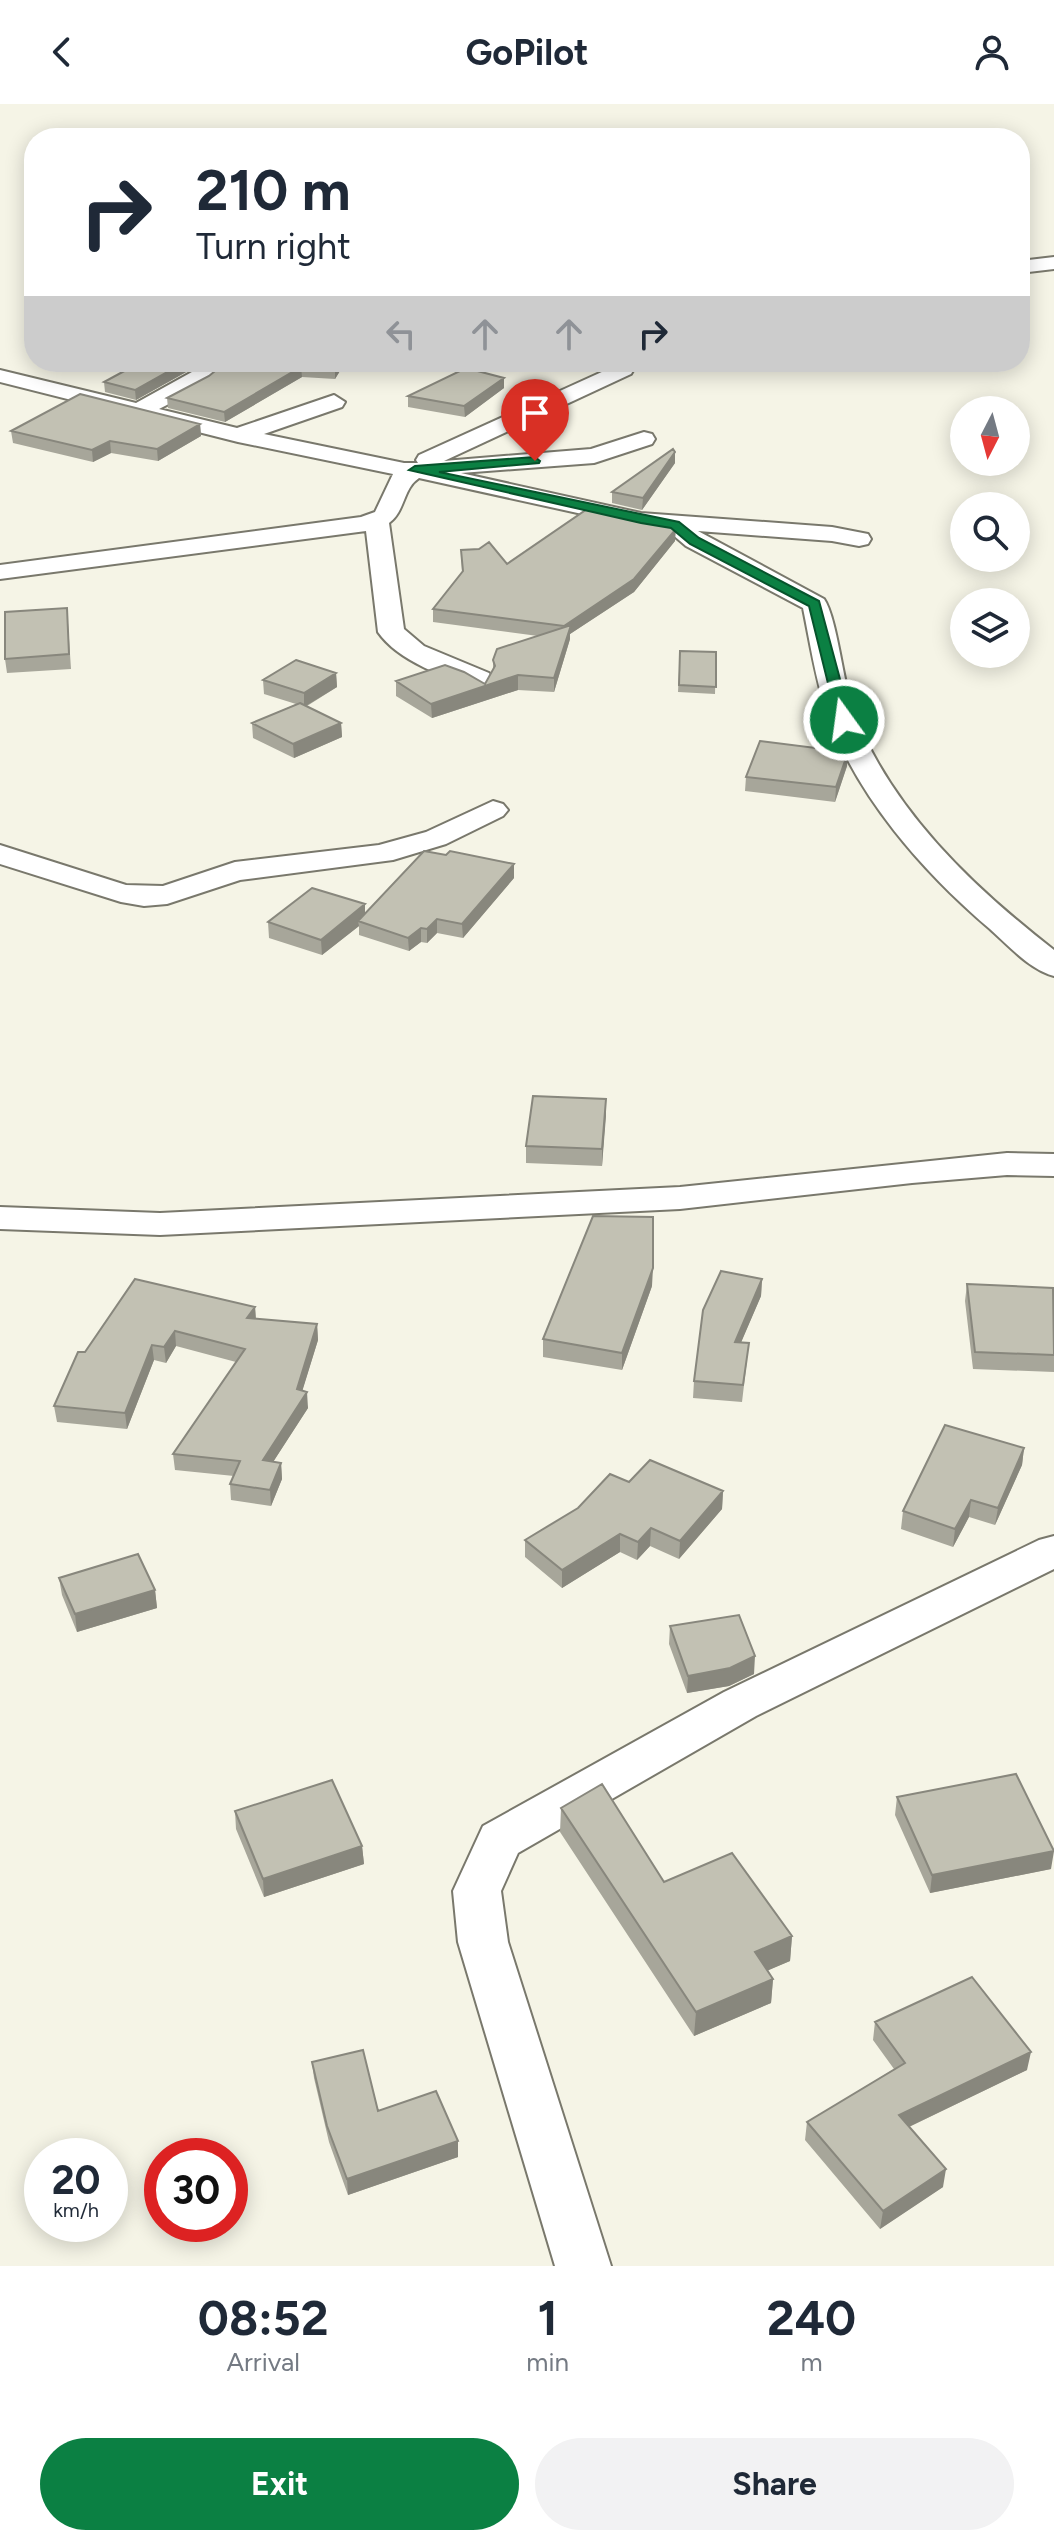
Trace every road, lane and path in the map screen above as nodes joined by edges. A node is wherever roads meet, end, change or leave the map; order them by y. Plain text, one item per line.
1 (1054, 263) edge
2 (1030, 266) edge
3 (24, 366) edge
4 (210, 372) edge
5 (620, 372) edge
6 (1, 376) edge
7 (334, 402) dead end
8 (138, 411) junction
9 (238, 435) junction
10 (644, 439) dead end
11 (410, 470) junction
12 (377, 522) junction
13 (675, 524) junction
14 (859, 539) dead end
15 (0, 572) edge
16 (480, 679) edge
17 (493, 810) dead end
18 (0, 854) edge
19 (1054, 966) edge
20 (1054, 1165) edge
21 (0, 1218) edge
22 (1054, 1551) edge
23 (583, 2266) edge

1 - 2 street
3 - 6 street
4 - 8 street
5 - 11 street
6 - 8 street
7 - 9 street
8 - 9 street
9 - 11 street
10 - 11 street
11 - 12 street
11 - 13 street
12 - 15 street
12 - 16 street
13 - 14 street
13 - 19 street
17 - 18 street
20 - 21 street
22 - 23 street

